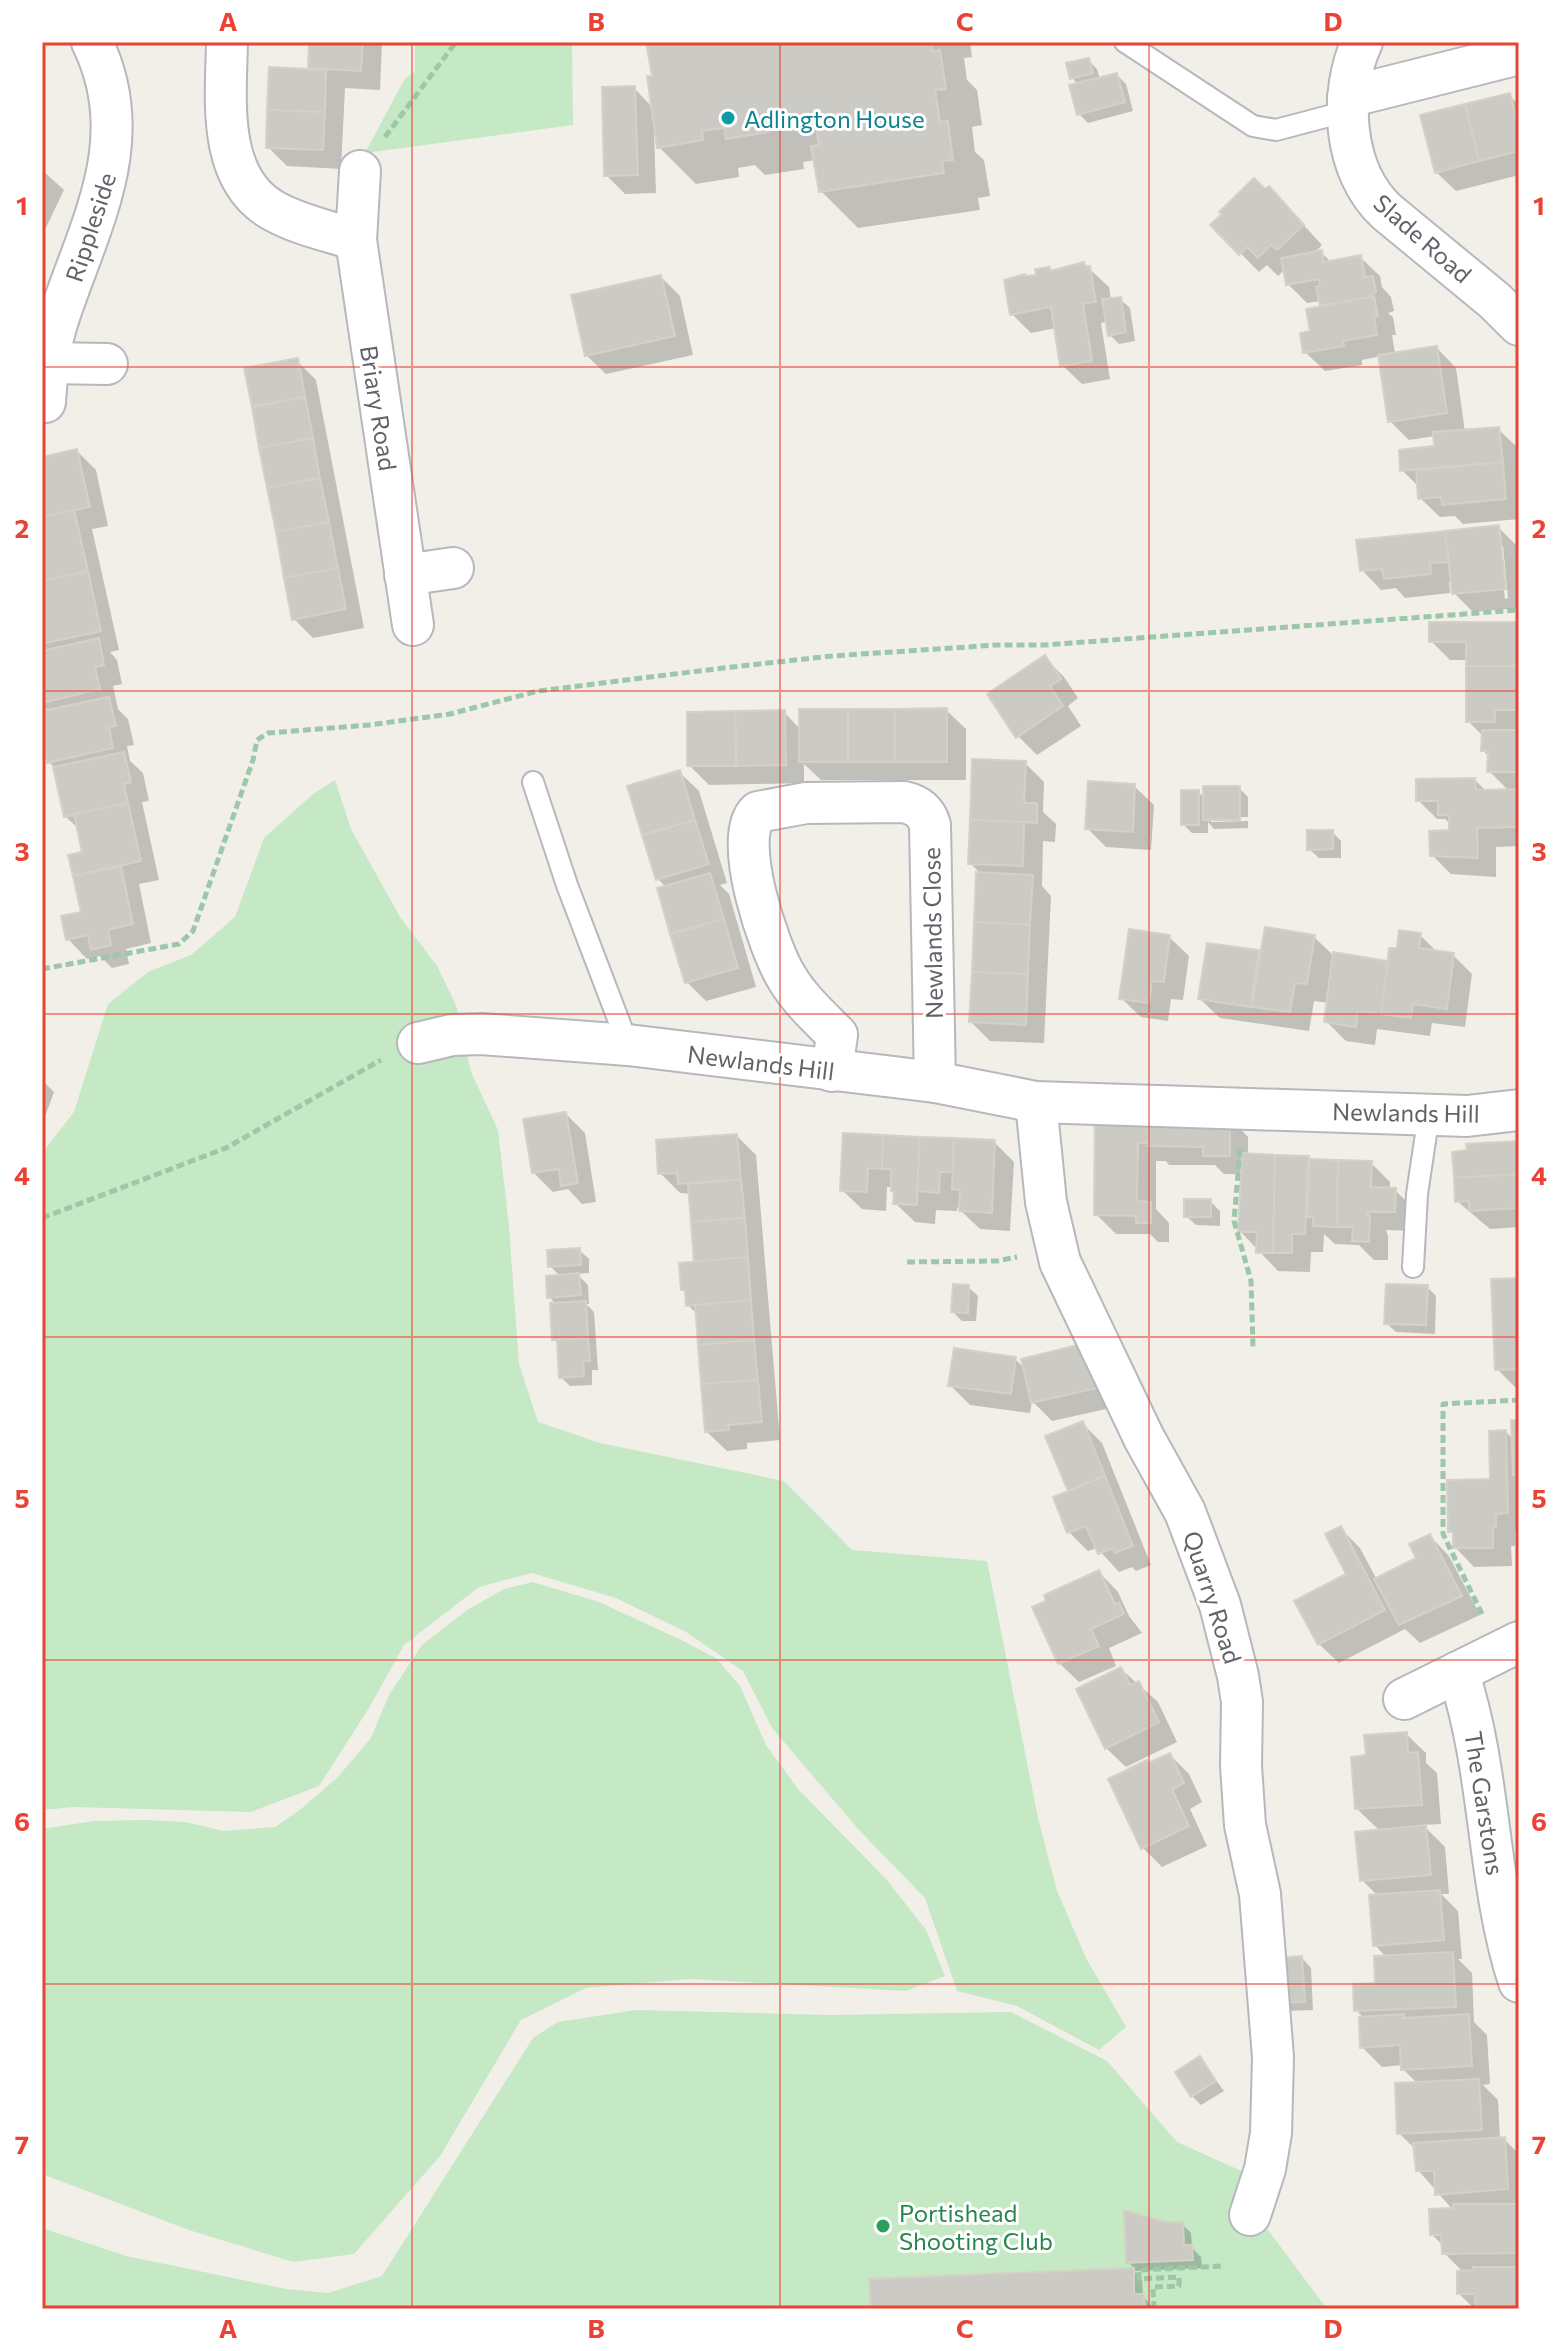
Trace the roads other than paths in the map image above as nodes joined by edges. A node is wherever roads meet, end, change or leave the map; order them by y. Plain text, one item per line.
1 (92, 42) edge
2 (227, 42) edge
3 (1125, 42) edge
4 (1362, 42) edge
5 (1519, 54) edge
6 (1348, 104) junction
7 (360, 171) road end
8 (356, 240) junction
9 (1519, 325) edge
10 (107, 364) dead end
11 (453, 568) dead end
12 (405, 575) junction
13 (413, 625) dead end
14 (533, 782) dead end
15 (418, 1043) road end
16 (628, 1045) junction
17 (832, 1071) junction
18 (935, 1082) junction
19 (1036, 1102) junction
20 (1519, 1110) edge
21 (1429, 1114) junction
22 (1413, 1267) dead end
23 (1510, 1646) edge
24 (1458, 1672) junction
25 (1404, 1699) dead end
26 (1519, 1982) edge
27 (1250, 2215) dead end

1 - 10 street, Rippleside
2 - 8 street
3 - 6 lane
4 - 6 street, Slade Road
5 - 6 street
6 - 9 street, Slade Road
7 - 8 street, Briary Road
8 - 12 street, Briary Road
11 - 12 street
12 - 13 street, Briary Road
14 - 16 lane
15 - 16 street, Newlands Hill
16 - 17 street, Newlands Hill
17 - 18 street, Newlands Hill
17 - 18 street, Newlands Close
18 - 19 street, Newlands Hill
19 - 21 street, Newlands Hill
19 - 27 street, Quarry Road
20 - 21 street, Newlands Hill
21 - 22 lane
23 - 24 street
24 - 25 street
24 - 26 street, The Garstons

